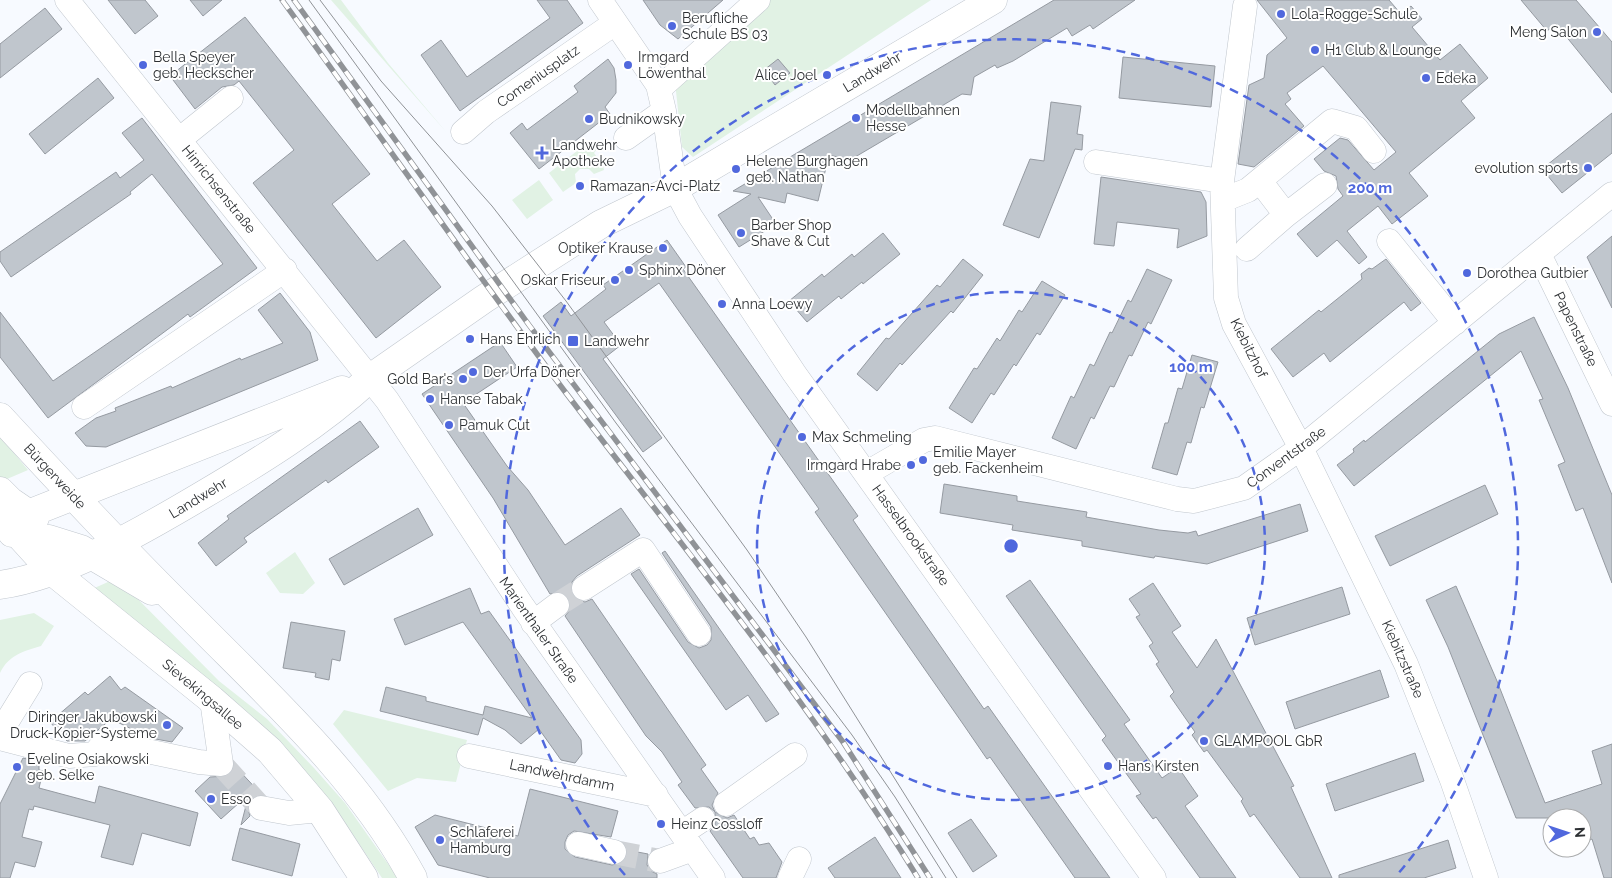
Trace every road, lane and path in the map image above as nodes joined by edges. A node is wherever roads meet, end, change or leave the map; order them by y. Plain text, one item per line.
1 (67, 0) edge
2 (600, 0) edge
3 (758, 0) edge
4 (993, 0) edge
5 (1245, 6) dead end
6 (615, 23) junction
7 (659, 88) junction
8 (231, 98) dead end
9 (664, 111) junction
10 (463, 132) dead end
11 (626, 138) dead end
12 (180, 139) junction
13 (1374, 151) dead end
14 (1096, 162) dead end
15 (1260, 181) junction
16 (1325, 185) dead end
17 (675, 188) junction
18 (1222, 190) junction
19 (1612, 194) edge
20 (1286, 215) junction
21 (1389, 241) dead end
22 (1247, 249) dead end
23 (1539, 254) junction
24 (285, 270) junction
25 (1455, 323) junction
26 (369, 379) junction
27 (1612, 404) edge
28 (84, 407) dead end
29 (0, 418) edge
30 (1301, 448) junction
31 (867, 473) junction
32 (0, 491) edge
33 (47, 532) edge
34 (114, 538) junction
35 (0, 575) edge
36 (0, 586) edge
37 (584, 588) tunnel mouth
38 (172, 599) junction
39 (557, 606) tunnel mouth
40 (533, 623) junction
41 (699, 634) dead end
42 (30, 684) dead end
43 (212, 700) junction
44 (0, 734) edge
45 (0, 738) edge
46 (795, 755) dead end
47 (469, 756) dead end
48 (656, 795) junction
49 (726, 804) dead end
50 (261, 808) tunnel mouth
51 (320, 810) junction
52 (703, 819) dead end
53 (687, 841) junction
54 (578, 844) dead end
55 (614, 852) tunnel mouth
56 (660, 861) dead end
57 (364, 878) edge
58 (413, 878) edge
59 (713, 878) edge
60 (1154, 878) edge
61 (1486, 878) edge

1 - 12 street, Hinrichsenstraße
2 - 6 street
3 - 7 street
4 - 17 main road, Landwehr
5 - 18 street, Kiebitzhof
6 - 7 street
6 - 10 street, Comeniusplatz
7 - 9 street
8 - 12 street
9 - 11 street
9 - 17 street
12 - 24 street, Hinrichsenstraße
13 - 15 street
14 - 18 street
15 - 18 street
15 - 20 street
16 - 20 street
17 - 26 main road, Landwehr
17 - 31 street, Hasselbrookstraße
18 - 30 street, Kiebitzhof
19 - 23 street, Conventstraße
20 - 22 street
21 - 25 street
23 - 25 street, Conventstraße
23 - 27 street, Papenstraße
24 - 26 street, Hinrichsenstraße
24 - 28 street
25 - 30 street, Conventstraße
26 - 33 main road, Landwehr
26 - 34 main road, Landwehr
26 - 40 street, Marienthaler Straße
29 - 33 main road, Bürgerweide
30 - 31 street, Conventstraße
30 - 61 street, Kiebitzstraße
31 - 60 street, Hasselbrookstraße
32 - 33 main road, Bürgerweide
33 - 34 main road, Landwehr
33 - 34 main road, Bürgerweide
33 - 35 main road
33 - 36 main road
33 - 38 main road
33 - 43 main road, Sievekingsallee
34 - 38 main road
37 - 41 street
38 - 58 main road
39 - 40 street
40 - 48 street, Marienthaler Straße
42 - 44 street
43 - 45 street
43 - 51 main road, Sievekingsallee
46 - 49 street
47 - 48 street, Landwehrdamm
48 - 53 street, Marienthaler Straße
50 - 51 street
51 - 57 main road, Sievekingsallee
52 - 53 street
53 - 56 street
53 - 59 street, Marienthaler Straße
54 - 55 street

